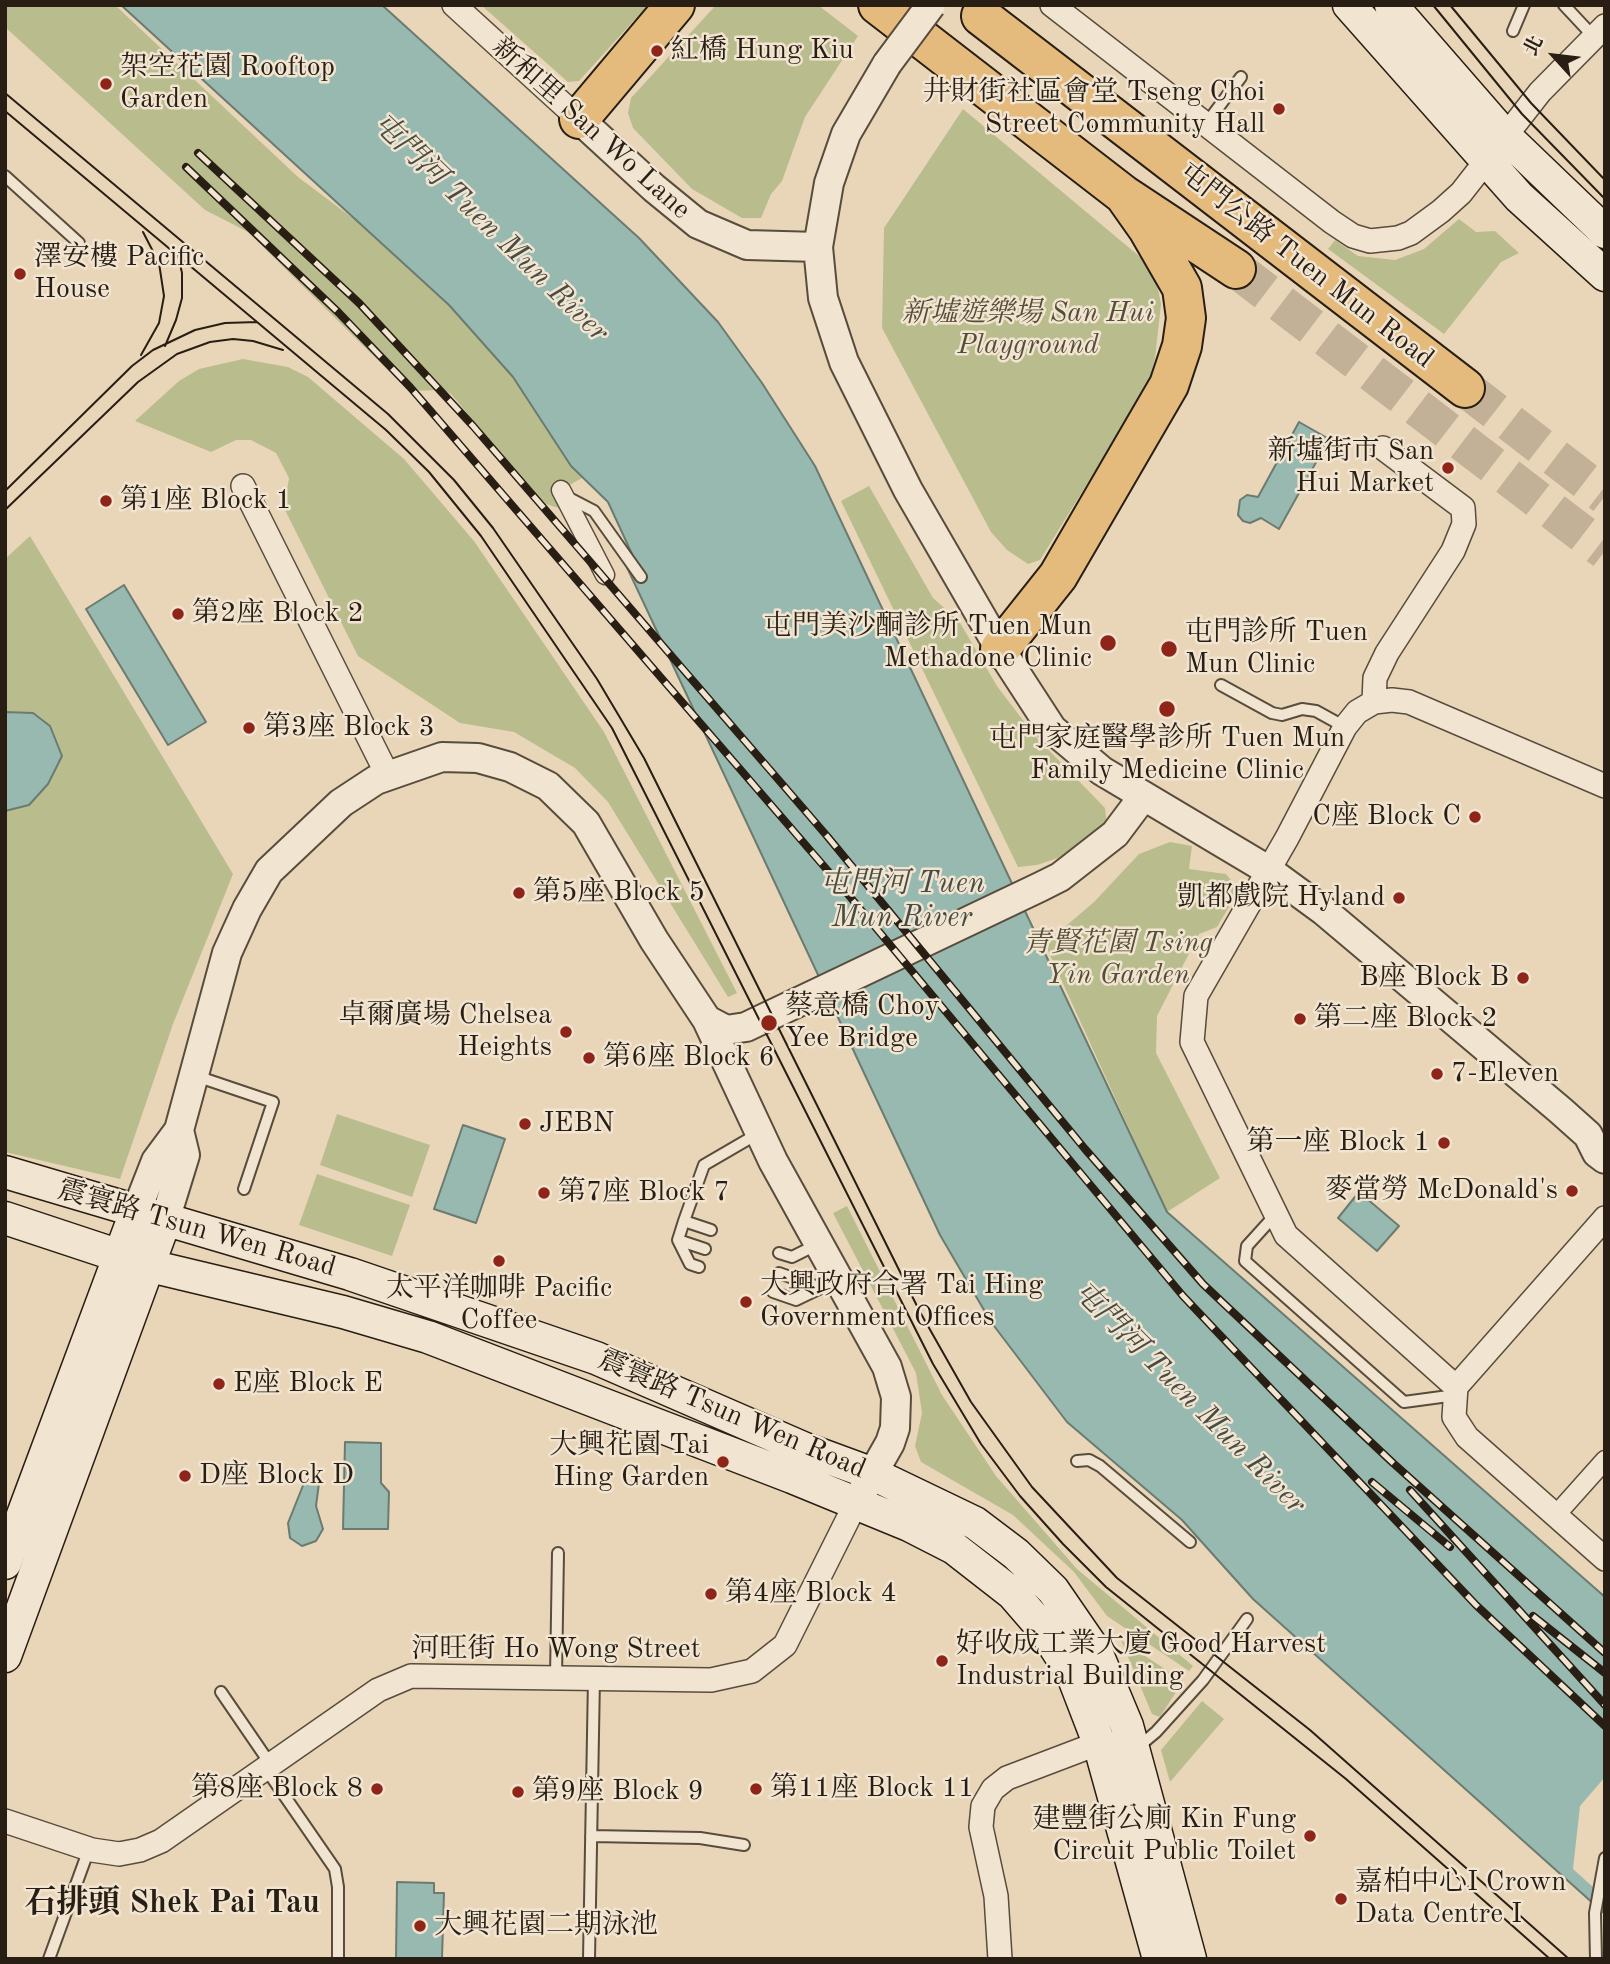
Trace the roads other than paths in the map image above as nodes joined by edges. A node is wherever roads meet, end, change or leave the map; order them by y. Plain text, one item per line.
1 (454, 5) edge
2 (675, 5) edge
3 (878, 5) edge
4 (931, 5) edge
5 (1052, 5) edge
6 (1349, 5) edge
7 (1391, 5) edge
8 (1524, 5) edge
9 (1564, 5) edge
10 (981, 16) dead end
11 (1513, 31) dead end
12 (1599, 31) edge
13 (1241, 77) dead end
14 (579, 119) junction
15 (1206, 124) junction
16 (1505, 136) junction
17 (1486, 161) junction
18 (5, 176) edge
19 (1124, 195) junction
20 (1605, 232) edge
21 (79, 243) dead end
22 (818, 247) junction
23 (1237, 269) tunnel mouth
24 (1605, 275) edge
25 (1465, 388) tunnel mouth
26 (1383, 448) dead end
27 (243, 486) dead end
28 (563, 493) joint
29 (605, 575) dead end
30 (641, 577) dead end
31 (1000, 649) junction
32 (1222, 685) dead end
33 (1374, 702) junction
34 (1345, 727) junction
35 (388, 776) junction
36 (1605, 786) edge
37 (1142, 798) junction
38 (1268, 870) junction
39 (707, 1020) junction
40 (196, 1076) junction
41 (759, 1133) junction
42 (1596, 1138) edge
43 (1605, 1159) edge
44 (5, 1172) edge
45 (244, 1189) dead end
46 (1276, 1214) junction
47 (150, 1216) junction
48 (5, 1218) edge
49 (1605, 1218) edge
50 (684, 1221) junction
51 (711, 1230) dead end
52 (678, 1240) junction
53 (819, 1244) junction
54 (705, 1249) dead end
55 (779, 1253) dead end
56 (119, 1256) junction
57 (150, 1266) junction
58 (699, 1267) dead end
59 (779, 1273) dead end
60 (829, 1283) junction
61 (773, 1292) dead end
62 (1456, 1391) junction
63 (1605, 1460) edge
64 (1077, 1461) dead end
65 (873, 1474) junction
66 (856, 1503) junction
67 (1555, 1516) junction
68 (1190, 1542) dead end
69 (558, 1553) dead end
70 (1605, 1559) edge
71 (5, 1563) edge
72 (1247, 1619) dead end
73 (5, 1656) edge
74 (556, 1677) junction
75 (594, 1678) junction
76 (221, 1692) dead end
77 (1099, 1743) junction
78 (1133, 1751) junction
79 (268, 1767) junction
80 (5, 1821) edge
81 (591, 1836) junction
82 (744, 1845) dead end
83 (89, 1849) junction
84 (1605, 1860) edge
85 (49, 1959) edge
86 (338, 1959) edge
87 (589, 1959) edge
88 (1000, 1959) edge
89 (1159, 1959) edge
90 (1190, 1959) edge
91 (1596, 1959) edge

1 - 14 street, 新和里 San Wo Lane
2 - 14 highway
3 - 19 highway, 屯門公路 Tuen Mun Road
4 - 22 street, bridge
5 - 15 street
6 - 17 main road
7 - 16 main road
8 - 11 lane
9 - 12 lane
10 - 25 highway, 屯門公路 Tuen Mun Road
12 - 16 street
13 - 15 lane
14 - 22 street, 新和里 San Wo Lane
15 - 17 street
16 - 17 street
16 - 20 main road
17 - 24 main road
18 - 21 lane
19 - 23 highway, 屯門公路 Tuen Mun Road
19 - 31 highway
22 - 31 street
26 - 33 street
27 - 35 street
28 - 29 street
28 - 30 lane
31 - 37 street
32 - 34 lane
33 - 34 street
33 - 36 street
34 - 38 street
35 - 39 street
35 - 40 street
37 - 38 street
37 - 39 street
38 - 42 street
38 - 46 street
39 - 41 street
40 - 45 lane
40 - 47 street
41 - 50 lane
41 - 53 street
42 - 43 street
44 - 47 main road, 震寰路 Tsun Wen Road
46 - 62 street
46 - 62 lane
47 - 56 main road
47 - 57 main road
47 - 65 main road, 震寰路 Tsun Wen Road
48 - 56 main road, 震寰路 Tsun Wen Road
49 - 62 street
50 - 51 lane
50 - 52 lane
52 - 54 lane
52 - 58 lane
53 - 55 lane
53 - 60 street
56 - 57 main road, 震寰路 Tsun Wen Road
56 - 71 main road
57 - 66 main road, 震寰路 Tsun Wen Road
57 - 73 main road
59 - 60 lane
60 - 61 lane
60 - 65 street
62 - 67 street
63 - 67 street
64 - 68 lane
65 - 66 street
65 - 78 main road, 震寰路 Tsun Wen Road
66 - 75 street, 河旺街 Ho Wong Street
66 - 77 main road, 震寰路 Tsun Wen Road
67 - 70 street
69 - 74 lane
72 - 78 lane
74 - 75 street, 河旺街 Ho Wong Street
74 - 79 street, 河旺街 Ho Wong Street
75 - 81 lane
76 - 79 lane
77 - 88 street
77 - 89 main road, 震寰路 Tsun Wen Road
78 - 90 main road, 震寰路 Tsun Wen Road
79 - 83 street, 河旺街 Ho Wong Street
79 - 86 lane
80 - 83 street, 河旺街 Ho Wong Street
81 - 82 lane
81 - 87 lane
83 - 85 lane
84 - 91 lane

